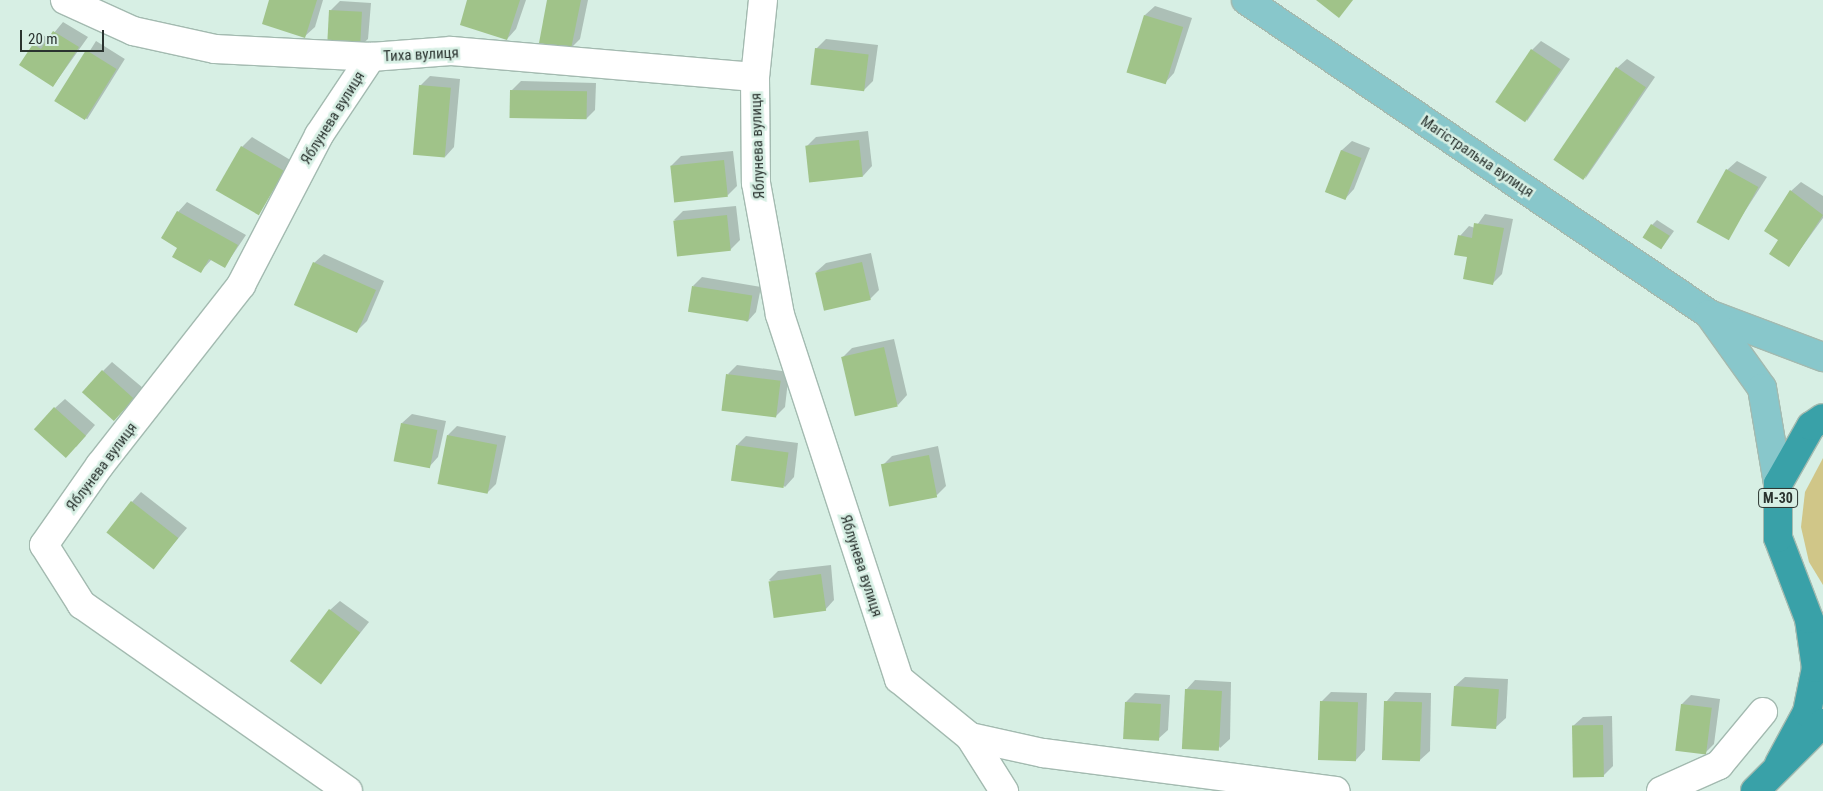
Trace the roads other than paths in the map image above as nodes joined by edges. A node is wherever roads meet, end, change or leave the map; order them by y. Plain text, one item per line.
1 (65, 0) edge
2 (763, 0) edge
3 (1246, 0) edge
4 (371, 57) junction
5 (755, 76) junction
6 (1709, 314) junction
7 (1823, 357) edge
8 (1823, 418) edge
9 (1778, 484) junction
10 (1794, 577) junction
11 (1823, 614) edge
12 (1763, 712) dead end
13 (1823, 723) edge
14 (970, 737) junction
15 (1779, 764) junction
16 (348, 791) edge
17 (1004, 791) edge
18 (1336, 791) edge
19 (1661, 791) edge
20 (1756, 791) edge

1 - 4 street, Тиха вулиця
2 - 5 street, Яблунева вулиця
3 - 6 main road, Магістральна вулиця
4 - 5 street, Тиха вулиця
4 - 16 street, Яблунева вулиця
5 - 14 street, Яблунева вулиця
6 - 7 main road
6 - 9 main road
8 - 9 highway, М-30
9 - 10 highway, М-30
10 - 11 highway
10 - 15 highway, М-30
12 - 19 street
13 - 15 highway, М-30
14 - 17 street
14 - 18 street, Яблунева вулиця
15 - 20 highway, М-30

